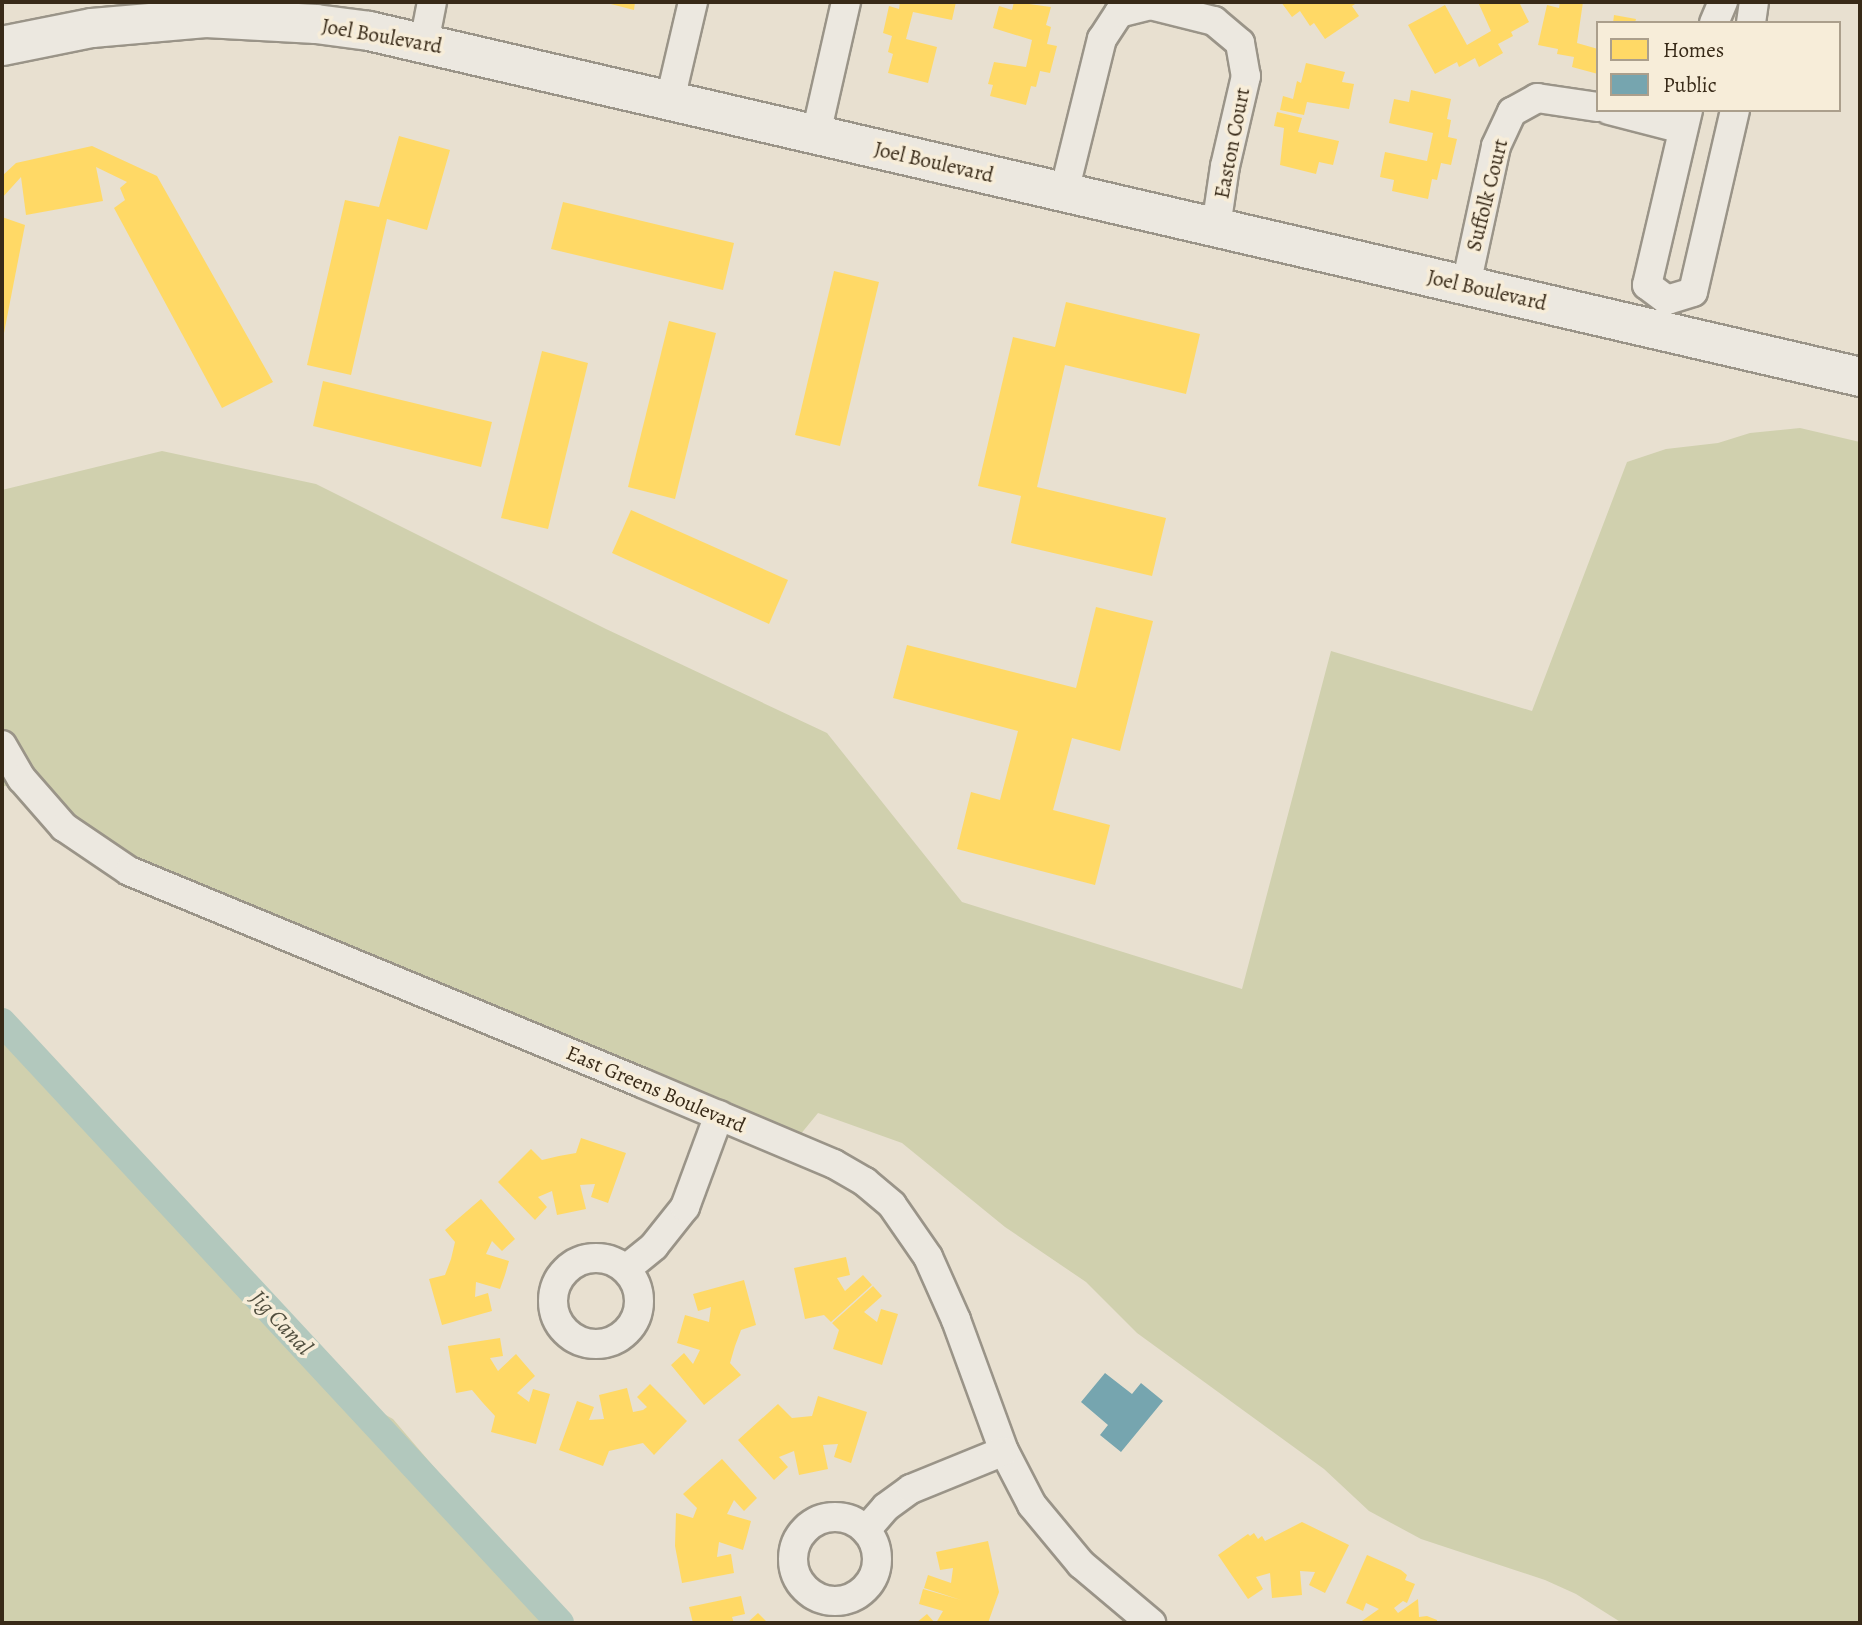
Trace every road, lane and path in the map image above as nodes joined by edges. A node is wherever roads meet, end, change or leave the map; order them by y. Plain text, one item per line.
1 (432, 2) edge
2 (693, 2) edge
3 (846, 2) edge
4 (1723, 2) edge
5 (1754, 2) edge
6 (263, 11) edge
7 (1715, 21) edge
8 (1751, 21) edge
9 (424, 43) junction
10 (2, 46) edge
11 (670, 100) junction
12 (1596, 107) edge
13 (1626, 112) edge
14 (1735, 112) edge
15 (1686, 119) edge
16 (816, 134) junction
17 (1064, 192) junction
18 (1216, 228) junction
19 (1466, 285) junction
20 (1663, 315) junction
21 (1860, 377) edge
22 (2, 745) edge
23 (719, 1115) junction
24 (626, 1269) dead end
25 (1004, 1451) junction
26 (866, 1530) dead end
27 (1145, 1621) edge

1 - 9 street
2 - 11 street
3 - 16 street
4 - 7 street
5 - 8 street
6 - 9 main road, Joel Boulevard
6 - 10 main road, Joel Boulevard
9 - 11 main road, Joel Boulevard
11 - 16 main road, Joel Boulevard
12 - 19 street, Suffolk Court
13 - 15 street
14 - 20 street
15 - 20 street
16 - 17 main road, Joel Boulevard
17 - 18 main road, Joel Boulevard
17 - 18 street, Easton Court
18 - 19 main road, Joel Boulevard
19 - 20 main road, Joel Boulevard
20 - 21 main road, Joel Boulevard
22 - 23 street, East Greens Boulevard
23 - 24 street
23 - 25 street, East Greens Boulevard
25 - 26 street
25 - 27 street, East Greens Boulevard

